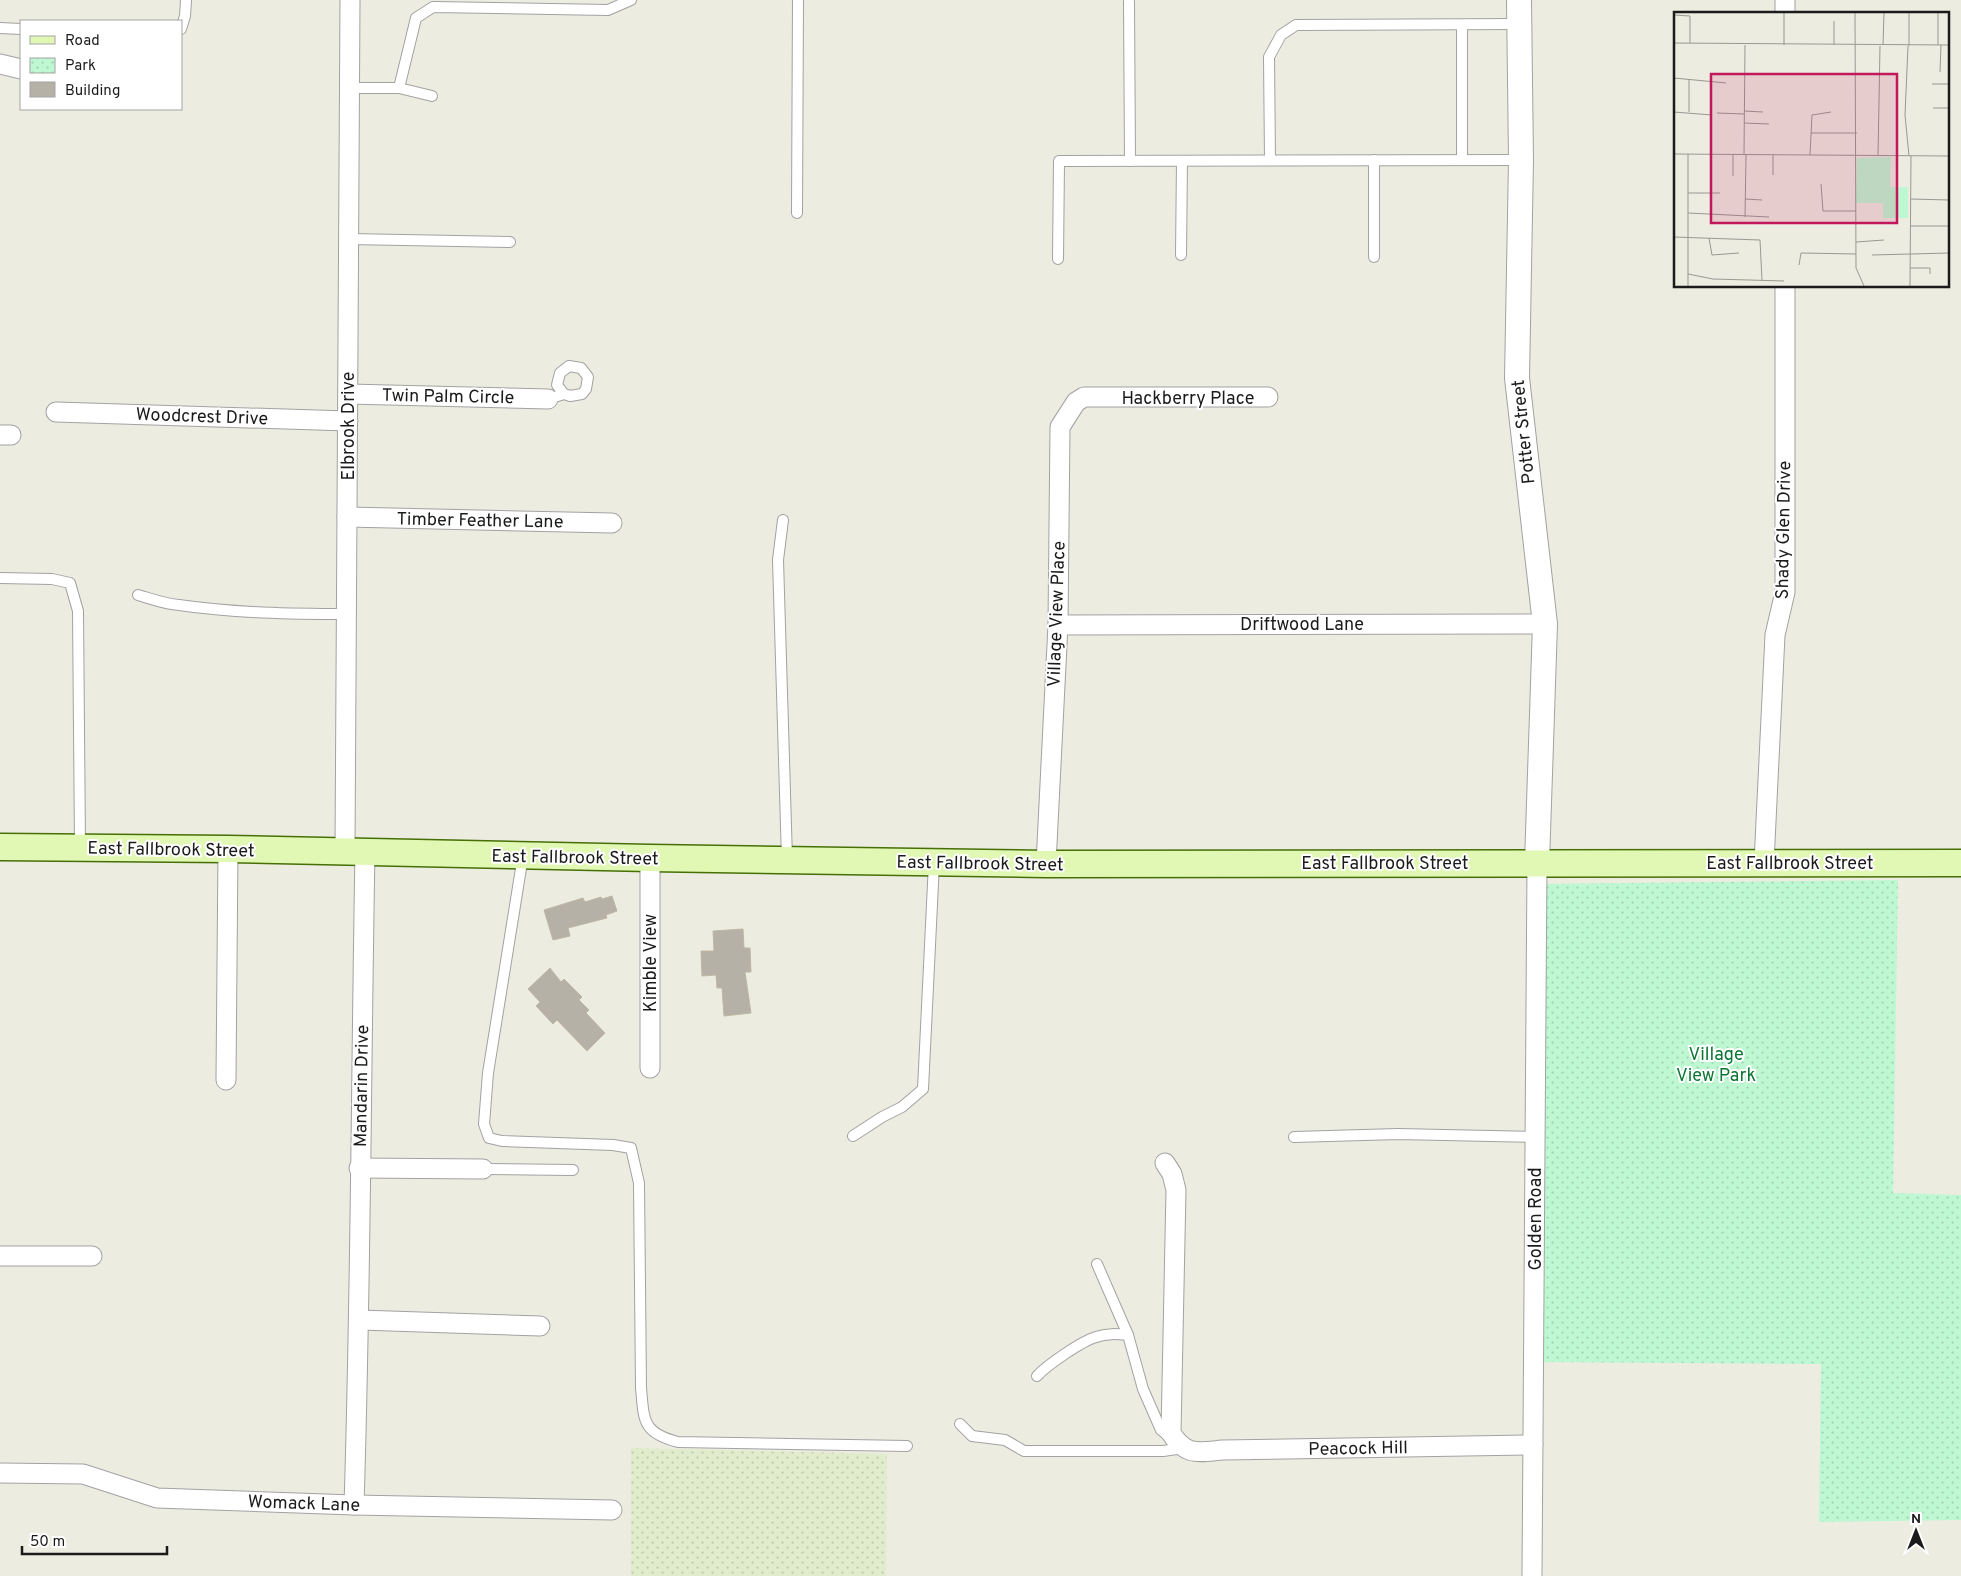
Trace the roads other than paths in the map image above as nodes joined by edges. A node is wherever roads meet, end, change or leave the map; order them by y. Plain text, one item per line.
1 (186, 0) edge
2 (350, 0) edge
3 (631, 0) edge
4 (798, 0) edge
5 (1519, 0) edge
6 (1129, 2) dead end
7 (1519, 24) junction
8 (1462, 25) junction
9 (182, 26) edge
10 (0, 28) edge
11 (20, 29) edge
12 (0, 64) edge
13 (20, 69) edge
14 (350, 88) junction
15 (399, 88) junction
16 (432, 96) dead end
17 (1130, 160) junction
18 (1182, 160) junction
19 (1270, 160) junction
20 (1374, 160) junction
21 (1462, 160) junction
22 (1521, 160) junction
23 (797, 214) dead end
24 (349, 239) junction
25 (510, 242) dead end
26 (1181, 255) dead end
27 (1374, 257) dead end
28 (1058, 259) dead end
29 (1785, 288) edge
30 (348, 394) junction
31 (556, 396) dead end
32 (1268, 397) dead end
33 (1107, 398) joint
34 (56, 412) dead end
35 (348, 421) junction
36 (347, 516) junction
37 (783, 520) dead end
38 (612, 523) dead end
39 (0, 578) edge
40 (138, 595) dead end
41 (347, 614) junction
42 (1545, 624) junction
43 (1058, 625) junction
44 (0, 847) edge
45 (80, 848) junction
46 (228, 849) junction
47 (355, 851) junction
48 (523, 856) junction
49 (650, 858) junction
50 (786, 860) junction
51 (934, 862) junction
52 (1537, 863) junction
53 (1764, 863) junction
54 (1961, 863) edge
55 (1046, 864) junction
56 (650, 1068) dead end
57 (226, 1080) dead end
58 (853, 1136) dead end
59 (1294, 1137) dead end
60 (1535, 1137) junction
61 (1165, 1163) dead end
62 (359, 1168) junction
63 (483, 1169) joint
64 (573, 1170) dead end
65 (0, 1256) edge
66 (92, 1256) dead end
67 (1097, 1264) dead end
68 (360, 1320) junction
69 (540, 1326) dead end
70 (1128, 1334) junction
71 (1037, 1376) dead end
72 (960, 1424) dead end
73 (1533, 1445) junction
74 (907, 1446) dead end
75 (1180, 1446) junction
76 (0, 1473) edge
77 (354, 1505) junction
78 (612, 1510) dead end
79 (1532, 1576) edge

1 - 9 lane
2 - 14 street, Elbrook Drive
3 - 15 lane
4 - 23 lane
5 - 7 street, Potter Street
6 - 17 lane
7 - 8 lane
7 - 22 street, Potter Street
8 - 19 lane
8 - 21 lane
10 - 11 lane
12 - 13 street
14 - 15 lane
14 - 24 street, Elbrook Drive
15 - 16 lane
17 - 18 lane
17 - 28 lane
18 - 19 lane
18 - 26 lane
19 - 20 lane
20 - 21 lane
20 - 27 lane
21 - 22 lane
22 - 42 street, Potter Street
24 - 25 lane
24 - 30 street, Elbrook Drive
29 - 53 street, Shady Glen Drive
30 - 31 street, Twin Palm Circle
30 - 35 street, Elbrook Drive
32 - 33 street, Hackberry Place
33 - 43 street, Village View Place
34 - 35 street, Woodcrest Drive
35 - 36 street, Elbrook Drive
36 - 38 street, Timber Feather Lane
36 - 41 street, Elbrook Drive
37 - 50 lane
39 - 45 lane
40 - 41 lane
41 - 47 street, Elbrook Drive
42 - 43 street, Driftwood Lane
42 - 52 street, Potter Street
43 - 55 street, Village View Place
44 - 45 main road, East Fallbrook Street
45 - 46 main road, East Fallbrook Street
46 - 47 main road, East Fallbrook Street
46 - 57 street
47 - 48 main road, East Fallbrook Street
47 - 62 street, Mandarin Drive
48 - 49 main road, East Fallbrook Street
48 - 74 lane
49 - 50 main road, East Fallbrook Street
49 - 56 street, Kimble View
50 - 51 main road, East Fallbrook Street
51 - 55 main road, East Fallbrook Street
51 - 58 lane
52 - 53 main road, East Fallbrook Street
52 - 55 main road, East Fallbrook Street
52 - 60 street, Golden Road
53 - 54 main road, East Fallbrook Street
59 - 60 lane
60 - 73 street, Golden Road
61 - 75 street
62 - 63 street
62 - 68 street, Mandarin Drive
63 - 64 lane
65 - 66 street
67 - 70 lane
68 - 69 street
68 - 77 street, Mandarin Drive
70 - 71 lane
70 - 75 lane
72 - 75 lane
73 - 75 street, Peacock Hill
73 - 79 street, Golden Road
76 - 77 street, Womack Lane
77 - 78 street, Womack Lane

